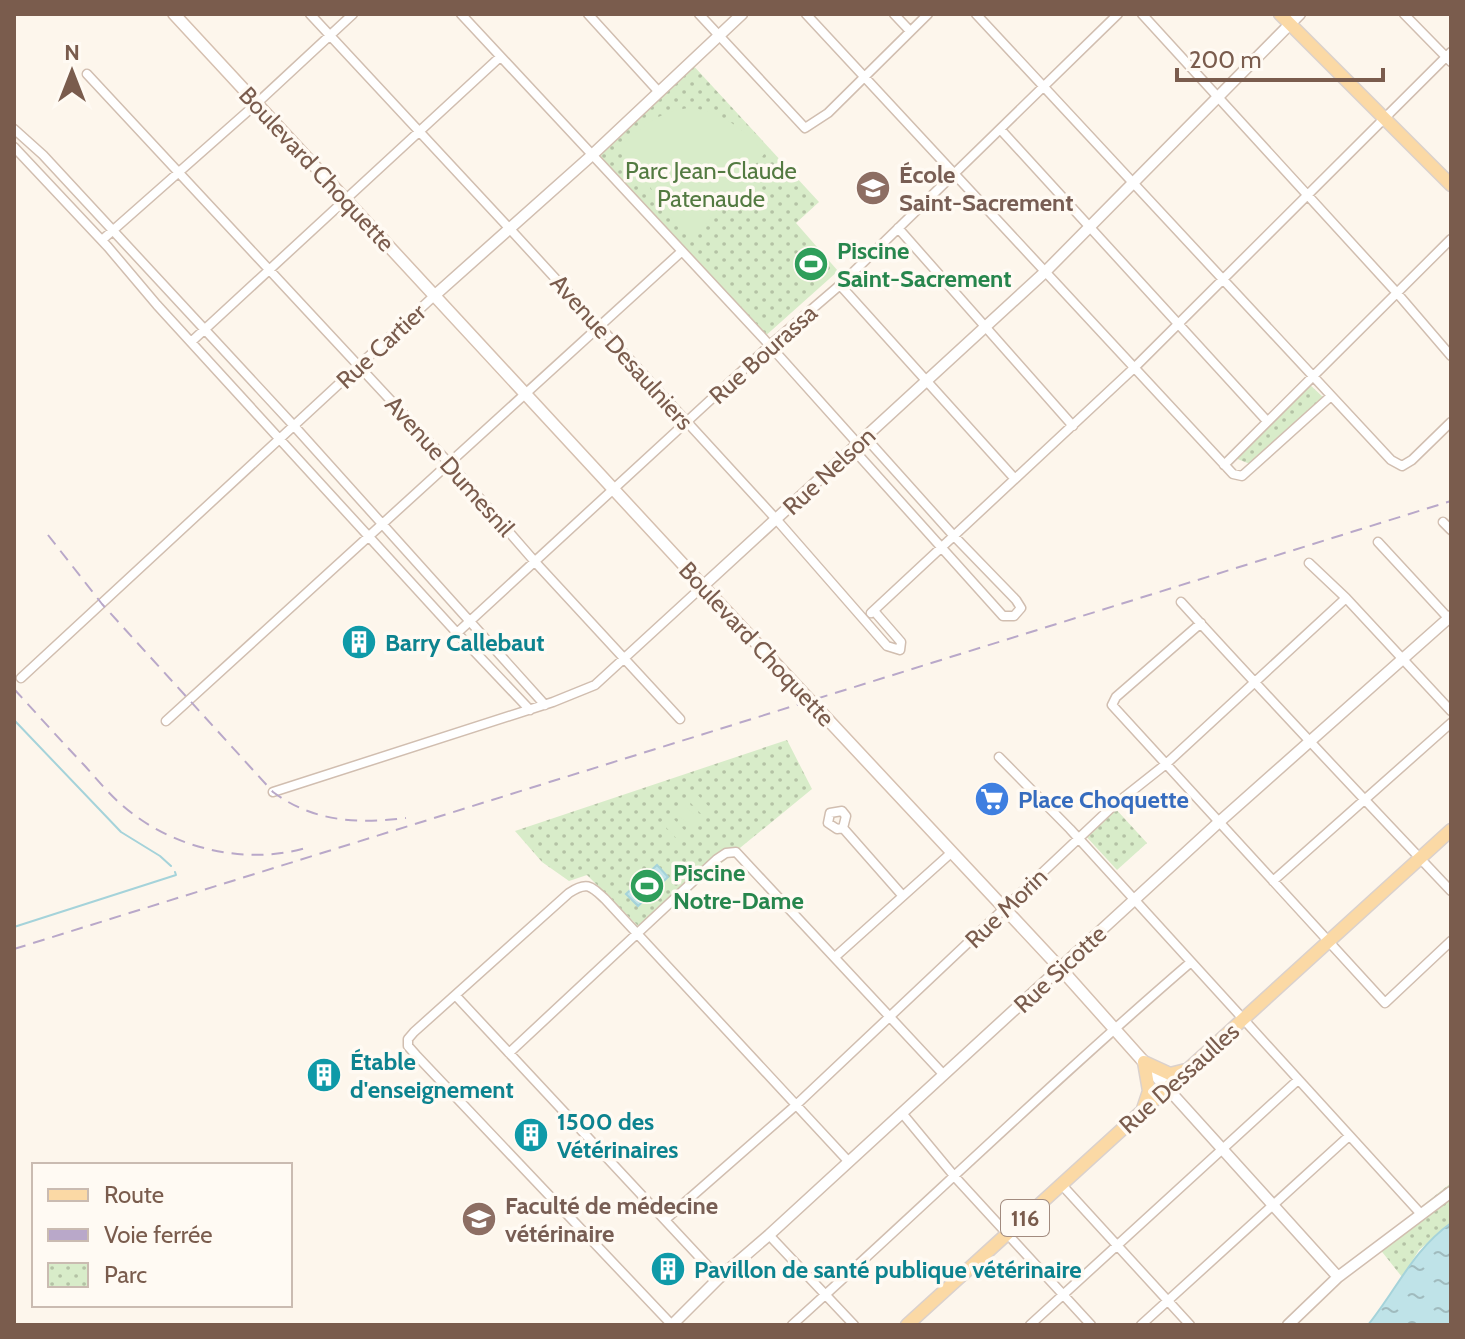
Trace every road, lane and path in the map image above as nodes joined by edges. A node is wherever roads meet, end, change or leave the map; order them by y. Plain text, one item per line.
1 (174, 14) edge
2 (310, 14) edge
3 (353, 14) edge
4 (461, 14) edge
5 (588, 14) edge
6 (699, 14) edge
7 (742, 14) edge
8 (806, 14) edge
9 (894, 14) edge
10 (928, 14) edge
11 (976, 14) edge
12 (1118, 14) edge
13 (1142, 14) edge
14 (1280, 14) edge
15 (1300, 14) edge
16 (1404, 14) edge
17 (1290, 24) junction
18 (910, 31) junction
19 (330, 36) junction
20 (718, 36) junction
21 (500, 57) junction
22 (1449, 57) edge
23 (87, 74) dead end
24 (864, 77) junction
25 (1044, 88) junction
26 (659, 92) junction
27 (1218, 97) junction
28 (256, 104) junction
29 (1384, 118) junction
30 (14, 129) edge
31 (1001, 130) junction
32 (419, 131) junction
33 (14, 147) edge
34 (591, 156) junction
35 (177, 172) junction
36 (955, 174) junction
37 (1132, 184) junction
38 (1451, 185) edge
39 (74, 190) junction
40 (1307, 195) junction
41 (63, 198) junction
42 (345, 200) junction
43 (1089, 227) junction
44 (898, 228) junction
45 (510, 229) junction
46 (112, 231) junction
47 (1451, 239) edge
48 (102, 240) junction
49 (681, 252) junction
50 (268, 270) junction
51 (1045, 272) junction
52 (1222, 280) junction
53 (840, 285) junction
54 (170, 292) junction
55 (1397, 293) junction
56 (434, 296) junction
57 (157, 305) junction
58 (1178, 324) junction
59 (597, 326) junction
60 (986, 327) junction
61 (205, 330) junction
62 (191, 342) junction
63 (769, 346) junction
64 (1451, 356) edge
65 (359, 367) junction
66 (1134, 368) junction
67 (1312, 376) junction
68 (927, 381) junction
69 (524, 393) junction
70 (1331, 396) junction
71 (1267, 421) junction
72 (1451, 422) edge
73 (687, 423) junction
74 (1073, 426) junction
75 (295, 427) junction
76 (281, 440) junction
77 (859, 443) junction
78 (449, 463) junction
79 (1224, 465) junction
80 (1015, 479) junction
81 (614, 490) junction
82 (776, 519) junction
83 (1443, 522) dead end
84 (383, 525) junction
85 (1451, 530) edge
86 (953, 535) junction
87 (370, 536) junction
88 (1378, 542) dead end
89 (941, 548) junction
90 (536, 563) junction
91 (1309, 563) dead end
92 (703, 586) junction
93 (1346, 598) junction
94 (1181, 602) dead end
95 (874, 611) junction
96 (865, 619) junction
97 (1450, 619) edge
98 (470, 621) junction
99 (1201, 623) junction
100 (457, 633) junction
101 (496, 650) junction
102 (624, 659) junction
103 (1402, 659) junction
104 (483, 661) junction
105 (21, 678) dead end
106 (1256, 681) junction
107 (545, 705) junction
108 (530, 710) junction
109 (1451, 711) edge
110 (680, 719) dead end
111 (166, 721) dead end
112 (1451, 723) edge
113 (1310, 739) junction
114 (999, 757) dead end
115 (1166, 764) junction
116 (273, 792) dead end
117 (1363, 801) junction
118 (1218, 823) junction
119 (843, 828) dead end
120 (1451, 830) edge
121 (1078, 838) junction
122 (951, 853) junction
123 (1420, 858) junction
124 (1273, 881) junction
125 (1451, 891) edge
126 (902, 895) junction
127 (1135, 900) junction
128 (1005, 911) junction
129 (637, 933) junction
130 (1451, 941) edge
131 (1328, 942) junction
132 (835, 957) junction
133 (1191, 962) junction
134 (1061, 969) junction
135 (456, 996) junction
136 (890, 1018) junction
137 (1243, 1020) junction
138 (1114, 1028) junction
139 (509, 1053) junction
140 (1144, 1062) junction
141 (1192, 1067) junction
142 (944, 1075) junction
143 (1298, 1080) junction
144 (1168, 1089) junction
145 (795, 1106) junction
146 (1143, 1111) junction
147 (902, 1113) junction
148 (1349, 1136) junction
149 (1222, 1149) junction
150 (849, 1162) junction
151 (955, 1177) junction
152 (1061, 1184) junction
153 (1451, 1192) edge
154 (1273, 1205) junction
155 (1421, 1214) junction
156 (666, 1219) junction
157 (1009, 1233) junction
158 (769, 1235) junction
159 (1117, 1245) junction
160 (1338, 1277) junction
161 (719, 1278) junction
162 (825, 1295) junction
163 (1063, 1295) junction
164 (1168, 1301) junction
165 (672, 1325) edge
166 (792, 1325) edge
167 (854, 1325) edge
168 (907, 1325) edge
169 (1030, 1325) edge
170 (1091, 1325) edge
171 (1141, 1325) edge
172 (1190, 1325) edge
173 (1288, 1325) edge

1 - 28 main road, Boulevard Choquette
2 - 19 street, Avenue Desaulniers
3 - 19 street
4 - 21 street
5 - 26 street
6 - 20 street
7 - 20 street, Rue Cartier
8 - 24 street
9 - 18 street
10 - 18 street
11 - 25 street
12 - 25 street, Rue Bourassa
13 - 27 street
14 - 17 main road
15 - 17 street, Rue Nelson
16 - 22 street
17 - 27 street, Rue Nelson
17 - 29 main road
18 - 24 street
19 - 28 street
19 - 32 street, Avenue Desaulniers
20 - 24 street
20 - 26 street, Rue Cartier
21 - 32 street
21 - 34 street
22 - 29 street
23 - 35 street, Avenue Dumesnil
24 - 36 street
25 - 31 street, Rue Bourassa
25 - 37 street
26 - 34 street, Rue Cartier
27 - 37 street, Rue Nelson
27 - 40 street
28 - 35 street
28 - 42 main road, Boulevard Choquette
29 - 38 main road
29 - 40 street
30 - 39 street
31 - 36 street, Rue Bourassa
31 - 43 street
32 - 42 street
32 - 45 street, Avenue Desaulniers
33 - 41 street
34 - 45 street, Rue Cartier
34 - 49 street
35 - 46 street
35 - 50 street, Avenue Dumesnil
36 - 44 street, Rue Bourassa
36 - 51 street
37 - 43 street, Rue Nelson
37 - 52 street
39 - 41 street
39 - 46 street
40 - 52 street
40 - 55 street
41 - 48 street
42 - 50 street
42 - 56 main road, Boulevard Choquette
43 - 51 street, Rue Nelson
43 - 58 street
44 - 53 street, Rue Bourassa
44 - 60 street
45 - 56 street, Rue Cartier
45 - 59 street, Avenue Desaulniers
46 - 48 street
46 - 54 street
47 - 55 street
48 - 57 street
49 - 59 street
49 - 63 street
50 - 61 street
50 - 65 street, Avenue Dumesnil
51 - 60 street, Rue Nelson
51 - 66 street
52 - 58 street
52 - 67 street
53 - 63 street, Rue Bourassa
53 - 68 street
54 - 57 street
54 - 61 street
55 - 64 street
55 - 67 street
56 - 65 street, Rue Cartier
56 - 69 main road, Boulevard Choquette
57 - 62 street
58 - 66 street
58 - 71 street
59 - 69 street
59 - 73 street, Avenue Desaulniers
60 - 68 street, Rue Nelson
60 - 74 street
61 - 62 street
61 - 75 street
62 - 76 street
63 - 73 street, Rue Bourassa
63 - 77 street
65 - 75 street, Rue Cartier
65 - 78 street, Avenue Dumesnil
66 - 74 street
66 - 79 street
67 - 70 street
67 - 71 street
68 - 77 street, Rue Nelson
68 - 80 street
69 - 78 street
69 - 81 main road, Boulevard Choquette
70 - 72 street
70 - 79 street
71 - 79 street
73 - 81 street, Rue Bourassa
73 - 82 street, Avenue Desaulniers
74 - 80 street
75 - 76 street, Rue Cartier
75 - 84 street
76 - 87 street
76 - 105 street, Rue Cartier
77 - 82 street, Rue Nelson
77 - 86 street
77 - 89 street
78 - 84 street
78 - 90 street, Avenue Dumesnil
80 - 86 street
81 - 90 street, Rue Bourassa
81 - 92 main road, Boulevard Choquette
82 - 92 street, Rue Nelson
82 - 96 street, Avenue Desaulniers
83 - 85 street
84 - 87 street
84 - 98 street
86 - 89 street
86 - 89 street
87 - 100 street
87 - 111 street
88 - 97 street
89 - 95 street
90 - 98 street, Rue Bourassa
90 - 102 street, Avenue Dumesnil
91 - 93 street
92 - 102 street, Rue Nelson
92 - 122 main road, Boulevard Choquette
93 - 103 street
93 - 106 street, Rue Morin
94 - 99 street
95 - 96 street
95 - 96 street, Avenue Desaulniers
97 - 103 street, Rue Sicotte
98 - 100 street, Rue Bourassa
98 - 101 street
99 - 106 street
99 - 115 street
100 - 104 street
101 - 104 street
101 - 107 street
102 - 107 street, Rue Nelson
102 - 110 street, Avenue Dumesnil
103 - 109 street
103 - 113 street, Rue Sicotte
104 - 108 street
106 - 113 street
106 - 115 street, Rue Morin
107 - 108 street, Rue Nelson
108 - 116 street, Rue Nelson
112 - 117 street
113 - 117 street
113 - 118 street, Rue Sicotte
114 - 121 street
115 - 118 street
115 - 121 street, Rue Morin
117 - 123 street
117 - 124 street
118 - 124 street
118 - 127 street, Rue Sicotte
119 - 126 street
120 - 123 main road, Rue Dessaulles / 116
121 - 127 street
121 - 128 street, Rue Morin
122 - 126 street
122 - 128 main road, Boulevard Choquette
123 - 125 street
123 - 131 main road, Rue Dessaulles / 116
124 - 131 street
126 - 132 street
127 - 133 street
127 - 134 street, Rue Sicotte
128 - 134 main road, Boulevard Choquette
128 - 136 street, Rue Morin
129 - 132 street
129 - 135 street
129 - 139 street
129 - 145 street
130 - 131 street
131 - 137 main road, Rue Dessaulles / 116
132 - 136 street
133 - 137 street
133 - 138 street
134 - 138 main road, Boulevard Choquette
134 - 142 street, Rue Sicotte
135 - 139 street
135 - 165 street
136 - 142 street
136 - 145 street, Rue Morin
137 - 141 main road, Rue Dessaulles / 116
137 - 143 street
138 - 140 main road, Boulevard Choquette
138 - 151 street
139 - 156 street
140 - 141 main road
140 - 144 main road, Boulevard Choquette
140 - 146 main road
141 - 144 main road, Rue Dessaulles / 116
142 - 147 street, Rue Sicotte
143 - 148 street
143 - 149 street
144 - 146 main road, Rue Dessaulles / 116
144 - 149 street, Boulevard Choquette
145 - 150 street
145 - 156 street, Rue Morin
146 - 152 main road, Rue Dessaulles / 116
147 - 150 street, Rue Sicotte
147 - 151 street
148 - 154 street
148 - 155 street
149 - 154 street, Boulevard Choquette
149 - 159 street
150 - 158 street, Rue Sicotte
151 - 157 street
151 - 162 street
152 - 157 main road, Rue Dessaulles / 116
152 - 159 street
153 - 155 street
154 - 160 street, Boulevard Choquette
154 - 164 street
155 - 160 street
156 - 161 street
157 - 163 street
157 - 168 main road, Rue Dessaulles / 116
158 - 161 street, Rue Sicotte
158 - 162 street
159 - 163 street
159 - 164 street
160 - 173 street
161 - 165 street, Rue Sicotte
162 - 166 street
162 - 167 street
163 - 169 street
163 - 170 street
164 - 171 street
164 - 172 street

